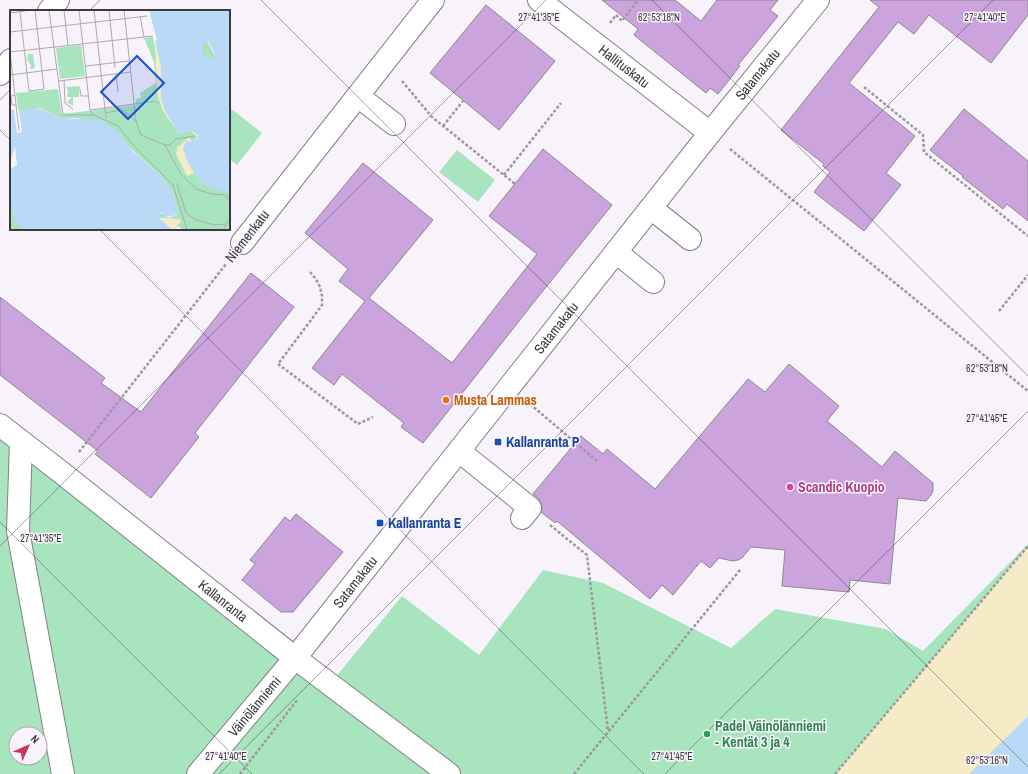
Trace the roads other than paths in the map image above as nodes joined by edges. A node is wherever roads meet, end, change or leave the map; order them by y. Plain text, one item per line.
1 (58, 0) edge
2 (433, 0) edge
3 (539, 0) edge
4 (818, 0) edge
5 (50, 10) edge
6 (10, 61) edge
7 (0, 74) edge
8 (358, 96) junction
9 (394, 124) dead end
10 (710, 134) junction
11 (651, 208) junction
12 (690, 239) dead end
13 (242, 243) road end
14 (616, 252) junction
15 (653, 282) dead end
16 (0, 425) edge
17 (21, 442) junction
18 (459, 451) junction
19 (526, 513) road end
20 (9, 525) edge
21 (295, 658) junction
22 (63, 774) edge
23 (198, 774) edge
24 (449, 774) edge

1 - 5 street
2 - 8 street, Niemenkatu
3 - 10 street, Hallituskatu
4 - 10 street, Satamakatu
6 - 7 street
8 - 9 street
8 - 13 street, Niemenkatu
10 - 11 street, Satamakatu
11 - 12 street
11 - 14 street, Satamakatu
14 - 15 street
14 - 18 street, Satamakatu
16 - 17 street, Kallanranta
17 - 20 street
17 - 21 street, Kallanranta
18 - 19 street
18 - 21 street, Satamakatu
20 - 22 street
21 - 23 street, Väinölänniemi
21 - 24 street, Kallanranta

